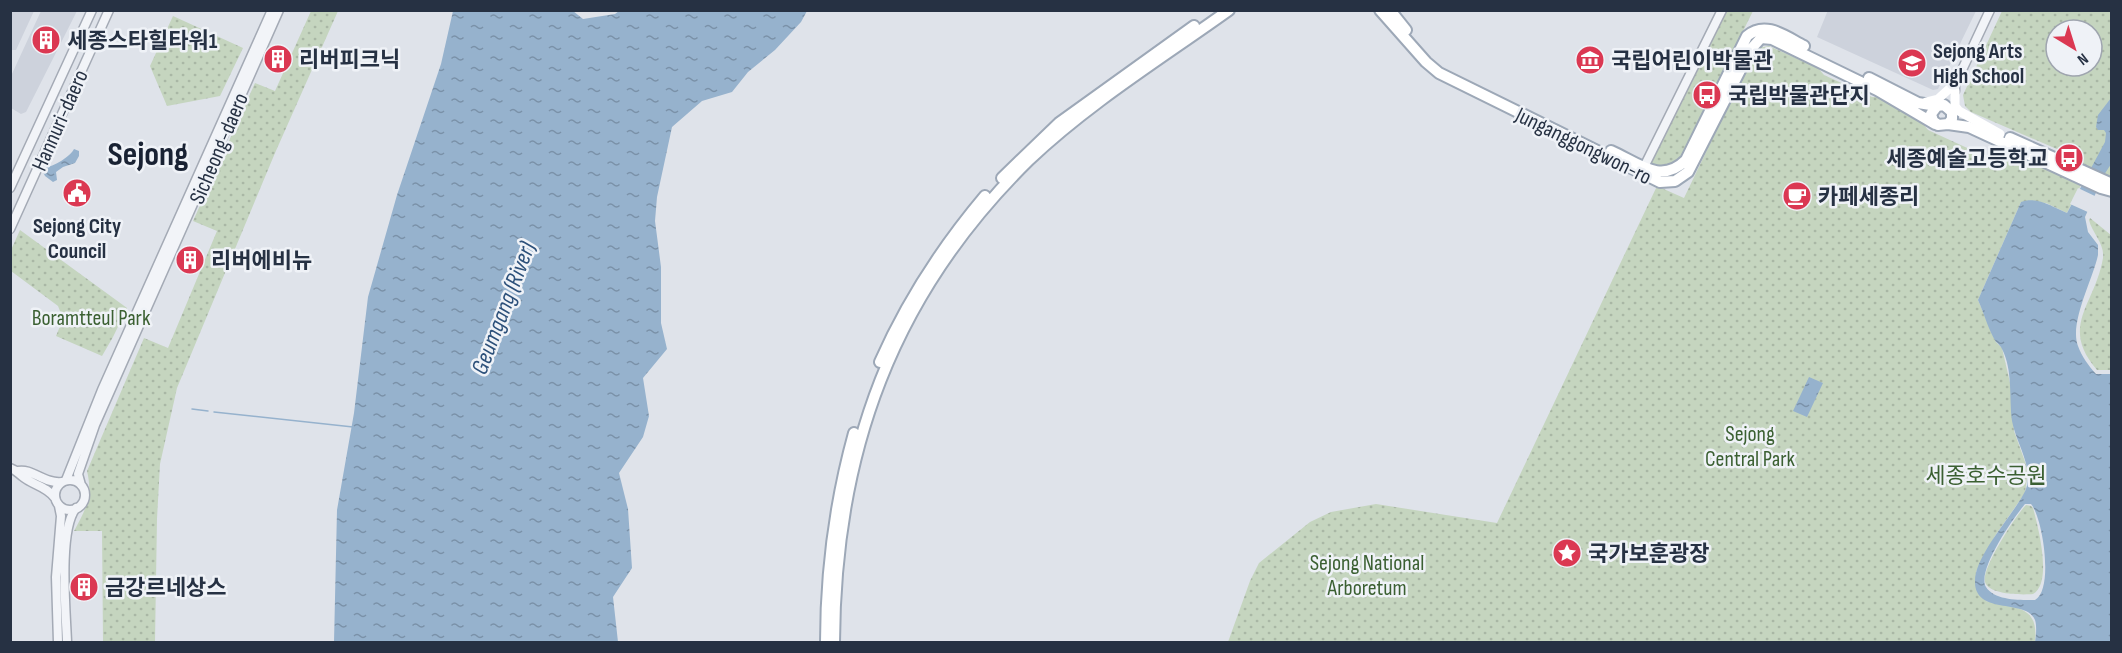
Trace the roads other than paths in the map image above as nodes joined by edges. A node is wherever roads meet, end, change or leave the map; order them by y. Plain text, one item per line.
1 (92, 10) edge
2 (109, 10) edge
3 (272, 10) edge
4 (279, 10) edge
5 (1216, 10) edge
6 (1229, 10) edge
7 (1380, 10) edge
8 (1390, 10) edge
9 (1722, 10) edge
10 (1990, 10) edge
11 (1953, 88) junction
12 (1915, 100) junction
13 (1938, 106) junction
14 (1951, 111) junction
15 (1933, 121) junction
16 (1948, 124) junction
17 (2000, 134) junction
18 (1644, 166) junction
19 (2081, 175) junction
20 (2107, 186) edge
21 (10, 188) edge
22 (10, 229) edge
23 (14, 469) edge
24 (64, 481) junction
25 (81, 485) junction
26 (57, 502) junction
27 (76, 508) junction
28 (58, 642) edge
29 (67, 642) edge
30 (826, 642) edge
31 (834, 642) edge

1 - 21 street, Hannuri-daero
2 - 22 street, Hannuri-daero
3 - 24 street, Sicheong-daero
4 - 25 street, Sicheong-daero
5 - 30 main road
6 - 31 main road
7 - 15 main road, Junganggongwon-ro
8 - 18 main road, Junganggongwon-ro
9 - 18 street
10 - 11 street
11 - 12 main road
11 - 13 main road
11 - 14 main road
11 - 17 main road
12 - 13 main road, Junganggongwon-ro
12 - 18 main road, Junganggongwon-ro
13 - 14 main road
13 - 15 main road
14 - 16 main road
14 - 17 main road
15 - 16 main road
16 - 19 main road
17 - 19 main road
19 - 20 main road
23 - 24 street
23 - 26 street
24 - 25 street
24 - 26 street
25 - 27 street
26 - 27 street
26 - 28 street
27 - 29 street

